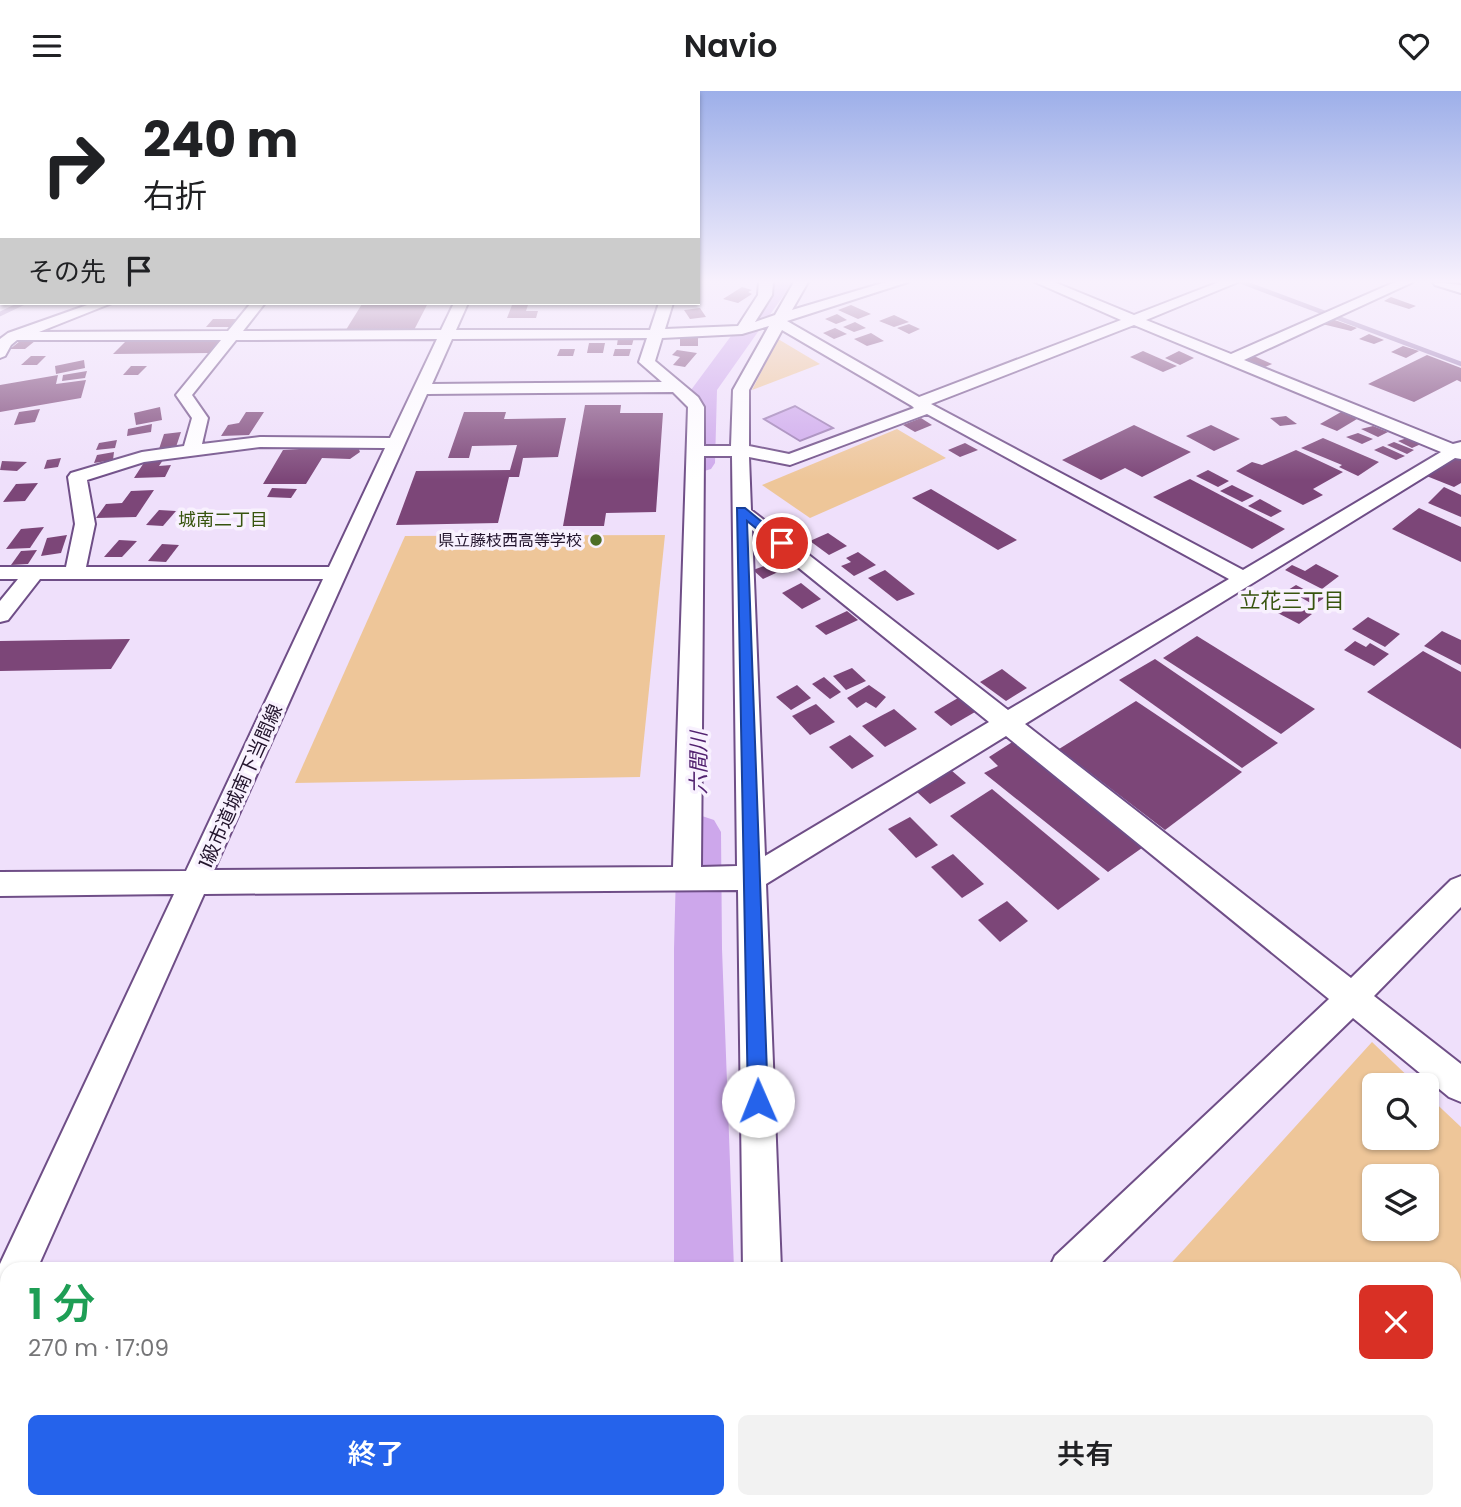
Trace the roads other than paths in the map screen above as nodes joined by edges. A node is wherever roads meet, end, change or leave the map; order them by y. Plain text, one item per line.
1 (221, 348) edge
2 (440, 348) edge
3 (650, 348) edge
4 (763, 348) edge
5 (824, 348) edge
6 (1065, 348) edge
7 (1202, 348) edge
8 (1258, 348) edge
9 (1231, 360) junction
10 (421, 389) junction
11 (682, 393) junction
12 (923, 406) junction
13 (396, 443) junction
14 (192, 450) junction
15 (694, 451) junction
16 (739, 451) junction
17 (1459, 451) edge
18 (741, 510) junction
19 (35, 572) junction
20 (75, 572) junction
21 (0, 573) edge
22 (337, 573) junction
23 (1244, 578) junction
24 (0, 615) edge
25 (1008, 722) junction
26 (747, 878) junction
27 (687, 879) junction
28 (197, 881) junction
29 (0, 884) edge
30 (1461, 888) edge
31 (1351, 999) junction
32 (1461, 1085) edge
33 (20, 1262) edge
34 (762, 1262) edge
35 (1075, 1262) edge

1 - 14 street
2 - 10 street, 1級市道城南下当間線
3 - 11 street
4 - 16 street
5 - 12 street
6 - 12 street
7 - 9 street
8 - 9 street
9 - 17 street
10 - 11 street
10 - 13 street, 1級市道城南下当間線
11 - 15 street
12 - 16 street
12 - 23 street
13 - 14 street
13 - 22 street, 1級市道城南下当間線
14 - 20 street
15 - 16 street
15 - 27 street
16 - 18 street
17 - 23 street
18 - 25 street
18 - 26 street
19 - 20 street
19 - 21 street
19 - 24 street
20 - 22 street
22 - 28 street, 1級市道城南下当間線
23 - 25 street
25 - 26 street
25 - 31 street
26 - 27 street
26 - 34 street
27 - 28 street
28 - 29 street
28 - 33 street, 1級市道城南下当間線
30 - 31 street
31 - 32 street
31 - 35 street

